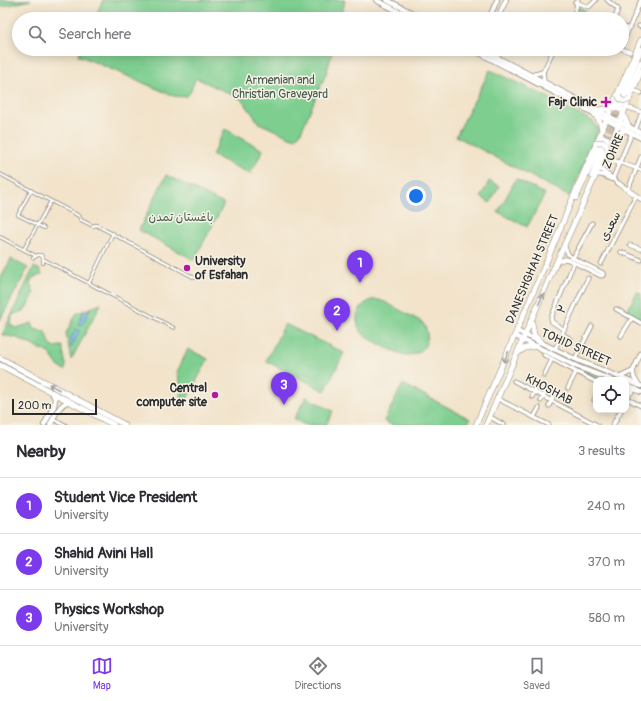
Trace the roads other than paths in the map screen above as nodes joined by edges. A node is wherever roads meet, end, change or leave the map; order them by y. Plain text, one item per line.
1 (376, 0) edge
2 (387, 0) edge
3 (497, 0) edge
4 (506, 0) edge
5 (596, 0) edge
6 (607, 0) edge
7 (641, 0) edge
8 (576, 2) edge
9 (399, 12) edge
10 (410, 12) edge
11 (492, 12) edge
12 (500, 12) edge
13 (574, 12) edge
14 (617, 12) edge
15 (629, 28) edge
16 (641, 40) edge
17 (639, 49) edge
18 (630, 52) joint
19 (491, 56) edge
20 (551, 56) edge
21 (496, 57) edge
22 (633, 59) junction
23 (641, 62) edge
24 (641, 71) edge
25 (543, 72) junction
26 (531, 75) junction
27 (640, 79) edge
28 (544, 82) junction
29 (633, 90) junction
30 (641, 93) edge
31 (618, 95) junction
32 (629, 100) junction
33 (629, 108) dead end
34 (618, 109) junction
35 (596, 112) junction
36 (641, 113) edge
37 (607, 118) junction
38 (623, 126) junction
39 (602, 130) junction
40 (635, 130) junction
41 (641, 133) edge
42 (608, 138) junction
43 (641, 138) edge
44 (596, 143) junction
45 (608, 149) junction
46 (604, 157) junction
47 (641, 157) edge
48 (619, 163) junction
49 (636, 169) junction
50 (641, 170) edge
51 (600, 172) junction
52 (0, 174) edge
53 (613, 178) junction
54 (618, 183) junction
55 (31, 190) junction
56 (628, 190) junction
57 (636, 196) junction
58 (641, 198) edge
59 (51, 201) junction
60 (592, 223) dead end
61 (37, 225) junction
62 (44, 228) dead end
63 (113, 233) junction
64 (0, 237) edge
65 (554, 244) junction
66 (564, 245) junction
67 (630, 245) dead end
68 (24, 249) junction
69 (641, 249) edge
70 (621, 252) dead end
71 (36, 256) junction
72 (33, 258) dead end
73 (573, 258) junction
74 (641, 260) edge
75 (557, 262) junction
76 (601, 264) dead end
77 (573, 265) dead end
78 (195, 278) dead end
79 (588, 278) dead end
80 (89, 283) junction
81 (616, 309) dead end
82 (632, 318) junction
83 (531, 320) junction
84 (641, 323) edge
85 (592, 326) dead end
86 (174, 328) dead end
87 (563, 329) junction
88 (516, 334) junction
89 (562, 334) junction
90 (525, 335) junction
91 (622, 336) dead end
92 (571, 339) dead end
93 (523, 340) junction
94 (538, 344) junction
95 (555, 349) junction
96 (518, 353) junction
97 (641, 353) edge
98 (544, 355) dead end
99 (0, 358) edge
100 (552, 359) junction
101 (575, 359) junction
102 (0, 365) edge
103 (576, 369) junction
104 (606, 371) junction
105 (633, 371) junction
106 (544, 376) dead end
107 (602, 377) edge
108 (620, 377) joint
109 (593, 380) edge
110 (514, 381) dead end
111 (528, 382) dead end
112 (629, 382) edge
113 (537, 386) dead end
114 (629, 386) edge
115 (526, 387) junction
116 (639, 387) edge
117 (568, 388) dead end
118 (546, 391) dead end
119 (51, 392) junction
120 (534, 392) junction
121 (641, 392) edge
122 (554, 394) dead end
123 (629, 394) edge
124 (532, 397) dead end
125 (543, 397) junction
126 (498, 399) junction
127 (629, 400) edge
128 (68, 401) junction
129 (541, 401) dead end
130 (551, 401) junction
131 (548, 406) dead end
132 (641, 406) edge
133 (538, 408) dead end
134 (620, 413) edge
135 (490, 417) junction
136 (534, 417) junction
137 (53, 419) junction
138 (615, 424) edge
139 (44, 425) edge
140 (50, 425) edge
141 (65, 425) edge
142 (114, 425) edge
143 (125, 425) edge
144 (476, 425) edge
145 (486, 425) edge
146 (504, 425) edge
147 (549, 425) edge
148 (597, 425) edge

1 - 9 main road
2 - 10 main road
3 - 11 main road
4 - 12 main road
5 - 8 street
6 - 14 street
7 - 15 street
8 - 13 street
16 - 17 main road
17 - 18 street
17 - 22 main road
17 - 34 main road
18 - 22 street
19 - 35 main road
20 - 25 street
21 - 26 main road
22 - 31 main road
23 - 34 main road
24 - 27 main road
25 - 26 street
25 - 28 street
26 - 28 main road
27 - 29 main road
28 - 35 main road
29 - 30 street
29 - 32 main road
31 - 32 main road, bridge
31 - 34 main road
32 - 34 main road
33 - 36 street
34 - 35 main road
34 - 37 main road, DANESHGHAH STREET
34 - 38 main road
34 - 38 main road
35 - 37 main road
35 - 39 main road
36 - 40 street, ZOHRE
37 - 38 main road
37 - 39 main road, DANESHGHAH STREET
38 - 40 main road
38 - 42 main road
39 - 44 main road, DANESHGHAH STREET
40 - 41 main road
40 - 43 main road
40 - 48 street, ZOHRE
42 - 45 main road, DANESHGHAH STREET
42 - 65 main road
42 - 66 main road
44 - 45 main road, bridge
44 - 65 main road, DANESHGHAH STREET
45 - 46 main road, DANESHGHAH STREET
46 - 48 street
46 - 51 main road, DANESHGHAH STREET
47 - 49 street
48 - 49 street
48 - 53 street, ZOHRE
49 - 50 street
49 - 56 street
51 - 53 street
51 - 54 street
51 - 66 main road, DANESHGHAH STREET
52 - 55 street
53 - 54 street
54 - 56 street
55 - 59 street
55 - 61 street
56 - 57 street
57 - 58 street
57 - 76 street, سعدی
59 - 61 street
59 - 63 street
60 - 73 street
61 - 62 street
61 - 68 street
63 - 78 street
63 - 80 street
64 - 68 street
65 - 88 main road, DANESHGHAH STREET
66 - 73 street
66 - 75 main road, DANESHGHAH STREET
67 - 69 street
68 - 71 street
70 - 74 street
71 - 72 street
71 - 80 street
73 - 75 street
83 -> 75 main road, DANESHGHAH STREET
77 - 87 street
79 - 87 street, ۲
80 - 86 street
81 - 82 street
82 - 84 street
82 - 91 street
83 - 90 main road, DANESHGHAH STREET
83 - 94 main road
85 - 101 street
87 - 89 street, ۲
88 - 90 main road, TOHID STREET
88 - 93 main road, TOHID STREET
88 -> 144 main road, DANESHGHAH STREET
89 - 92 street
89 - 95 street, ۲
90 - 93 main road, DANESHGHAH STREET
90 - 94 main road, TOHID STREET
93 - 94 main road, TOHID STREET
93 - 96 main road, DANESHGHAH STREET
94 - 95 main road, TOHID STREET
94 - 96 main road
94 - 103 main road, TOHID STREET
95 - 101 main road, TOHID STREET
96 - 126 main road, DANESHGHAH STREET
97 - 105 street
98 - 100 street
143 -> 99 main road
100 - 103 street
100 - 106 street
101 - 104 main road, TOHID STREET
102 - 119 main road
103 - 104 main road
103 - 107 main road, TOHID STREET
103 - 109 street
103 - 117 street
104 - 108 main road, TOHID STREET
105 - 108 street
105 - 116 street
110 - 115 street, KHOSHAB
111 - 115 street
112 - 116 main road, TOHID STREET
113 - 120 street
114 - 116 main road, TOHID STREET
115 - 120 street, KHOSHAB
116 - 121 main road, TOHID STREET
116 - 123 street
118 - 125 street
119 - 128 main road
119 - 139 main road
120 - 124 street
120 - 125 street, KHOSHAB
122 - 130 street
125 - 129 street
125 - 130 street, KHOSHAB
126 - 135 main road, DANESHGHAH STREET
126 - 136 street
127 - 132 street
128 - 137 main road
128 - 142 main road
130 - 131 street
130 - 148 street, KHOSHAB
133 - 136 street
134 - 138 street
135 - 145 main road, DANESHGHAH STREET
135 - 146 street
136 - 147 street
137 - 140 main road
137 - 141 street

